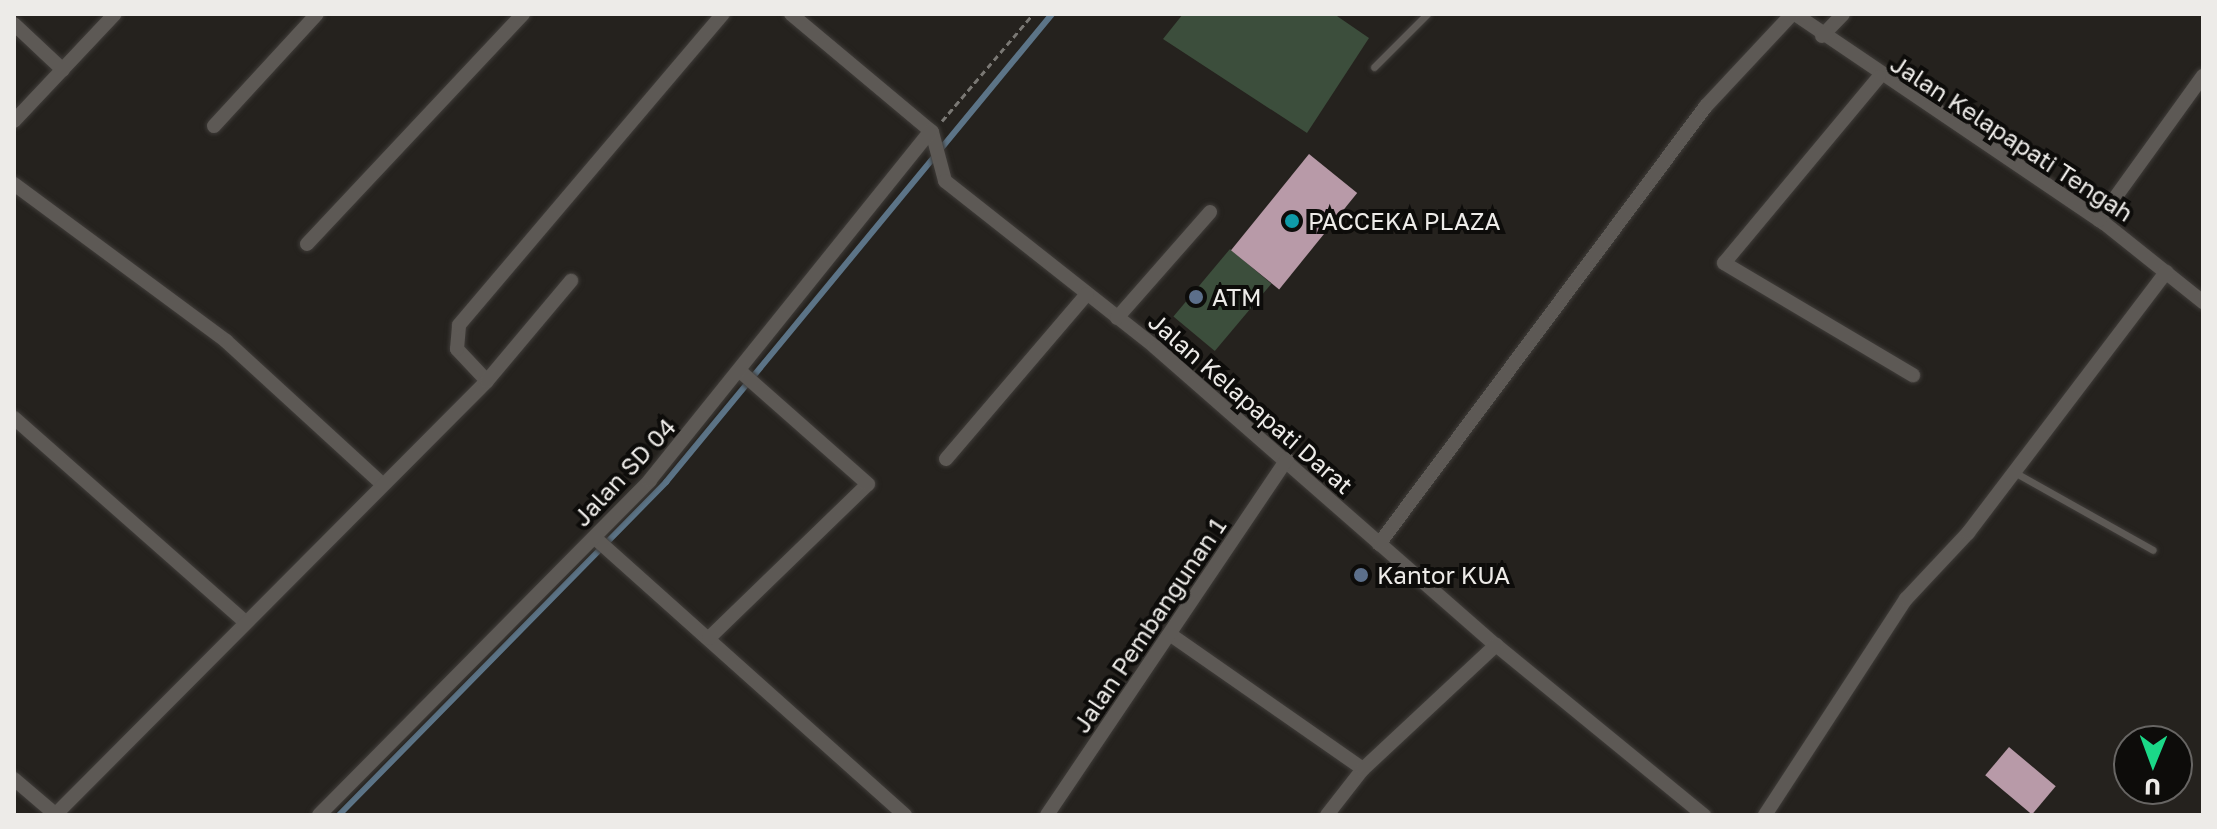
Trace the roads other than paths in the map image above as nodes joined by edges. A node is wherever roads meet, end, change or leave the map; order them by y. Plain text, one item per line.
1 (115, 14) edge
2 (317, 14) edge
3 (523, 14) edge
4 (723, 14) edge
5 (791, 14) edge
6 (1427, 14) edge
7 (1794, 14) edge
8 (1843, 14) edge
9 (14, 24) edge
10 (1822, 36) junction
11 (1374, 67) dead end
12 (63, 70) junction
13 (2203, 76) edge
14 (1879, 77) junction
15 (14, 121) edge
16 (214, 126) dead end
17 (932, 132) junction
18 (14, 184) edge
19 (1210, 212) dead end
20 (2099, 220) junction
21 (307, 244) dead end
22 (2166, 272) junction
23 (571, 281) dead end
24 (1087, 294) junction
25 (2203, 302) edge
26 (1117, 318) junction
27 (1913, 375) dead end
28 (748, 378) junction
29 (487, 381) junction
30 (14, 418) edge
31 (946, 459) dead end
32 (1287, 459) junction
33 (2014, 472) junction
34 (380, 482) junction
35 (602, 544) junction
36 (1379, 544) junction
37 (2153, 550) dead end
38 (244, 621) junction
39 (1171, 635) junction
40 (709, 638) junction
41 (1496, 645) junction
42 (1363, 769) junction
43 (14, 779) edge
44 (55, 815) edge
45 (319, 815) edge
46 (905, 815) edge
47 (1047, 815) edge
48 (1327, 815) edge
49 (1704, 815) edge
50 (1765, 815) edge

1 - 12 street
2 - 16 street
3 - 21 street
4 - 29 street
5 - 17 street
6 - 11 lane
7 - 10 street, Jalan Kelapapati Tengah
7 - 36 street
8 - 10 street
9 - 12 street
10 - 14 street, Jalan Kelapapati Tengah
12 - 15 street
13 - 20 street
14 - 20 street, Jalan Kelapapati Tengah
14 - 27 street
17 - 24 street, Jalan Kelapapati Darat
17 - 28 street, Jalan SD 04
18 - 34 street
19 - 26 street
20 - 22 street, Jalan Kelapapati Tengah
22 - 25 street, Jalan Kelapapati Tengah
22 - 33 street
23 - 29 street
24 - 26 street, Jalan Kelapapati Darat
24 - 31 street
26 - 32 street, Jalan Kelapapati Darat
28 - 35 street, Jalan SD 04
28 - 40 street
29 - 34 street
30 - 38 street
32 - 36 street, Jalan Kelapapati Darat
32 - 39 street, Jalan Pembangunan 1
33 - 37 lane
33 - 50 street
34 - 38 street
35 - 40 street
35 - 45 street, Jalan SD 04
36 - 41 street, Jalan Kelapapati Darat
38 - 44 street
39 - 42 street
39 - 47 street, Jalan Pembangunan 1
40 - 46 street
41 - 42 street
41 - 49 street, Jalan Kelapapati Darat
42 - 48 street
43 - 44 street

